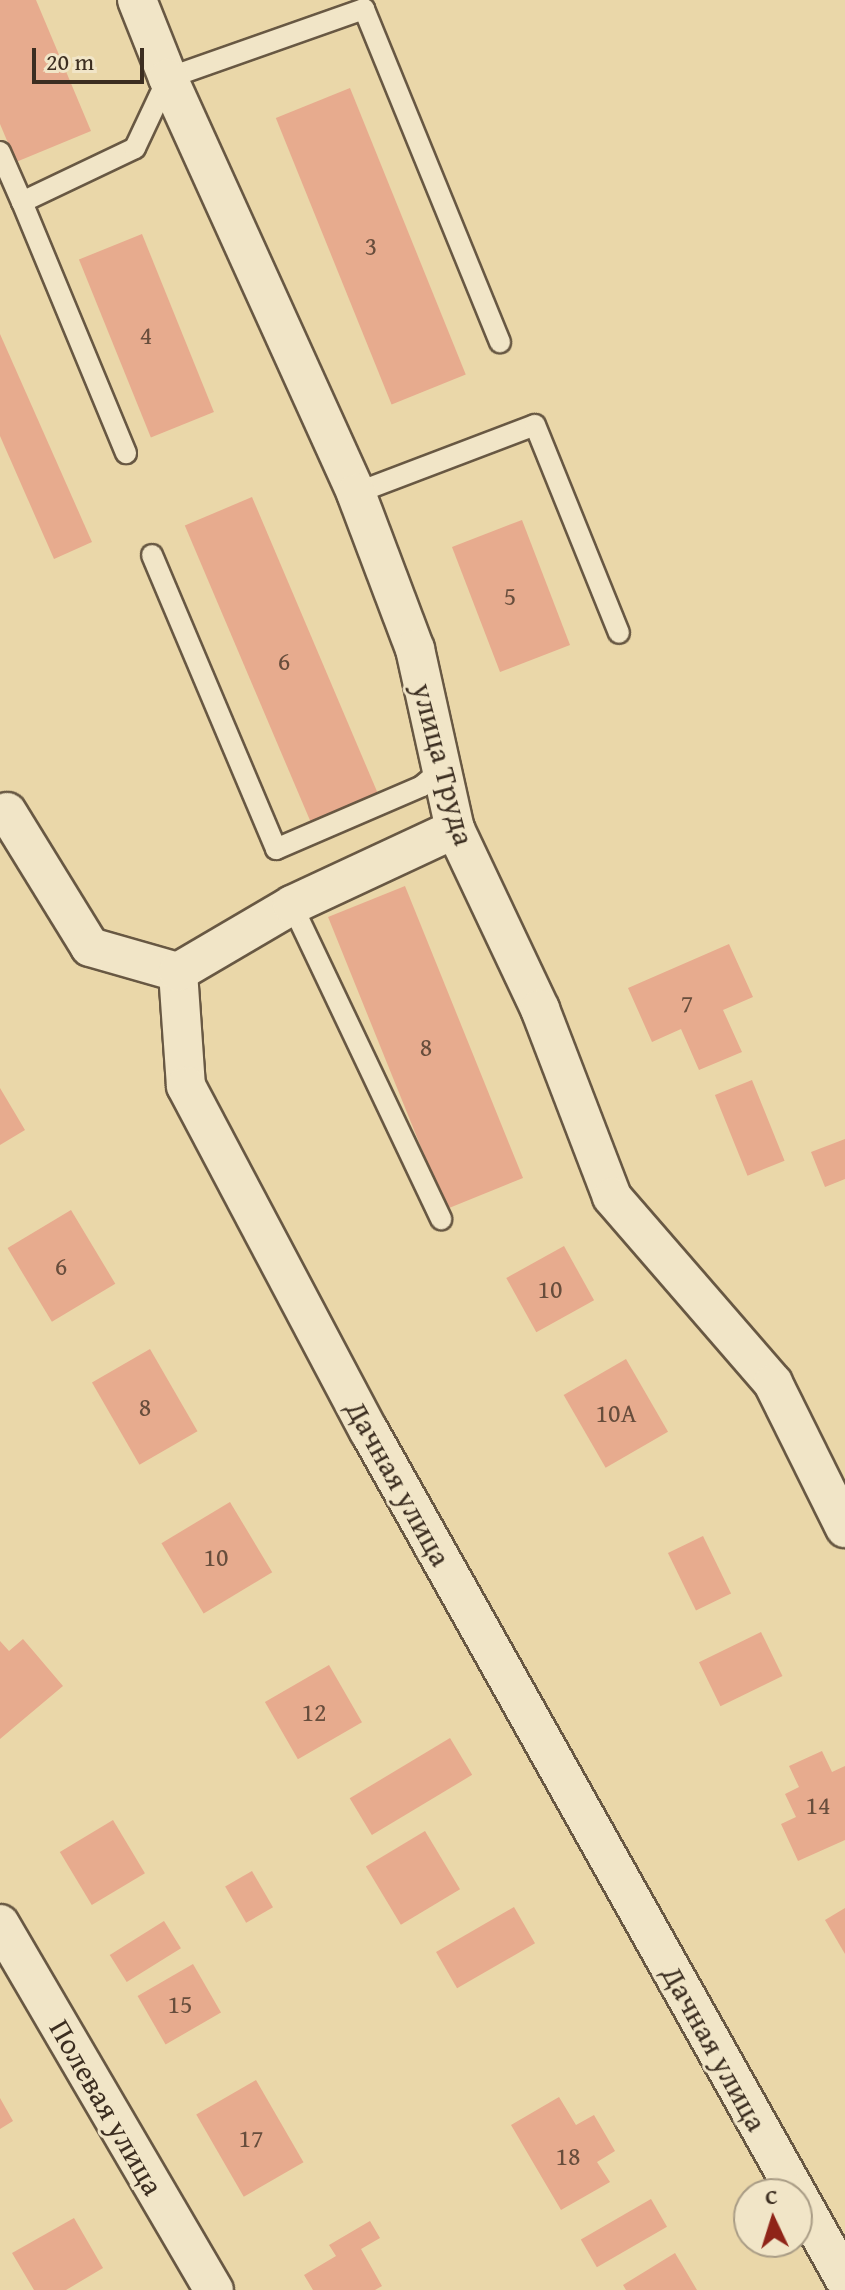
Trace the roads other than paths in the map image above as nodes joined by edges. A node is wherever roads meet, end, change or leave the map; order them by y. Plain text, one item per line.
1 (137, 0) edge
2 (168, 78) junction
3 (0, 152) edge
4 (22, 202) junction
5 (500, 342) dead end
6 (126, 453) dead end
7 (356, 493) junction
8 (152, 555) dead end
9 (619, 633) dead end
10 (442, 769) junction
11 (7, 812) dead end
12 (455, 829) junction
13 (292, 905) junction
14 (178, 972) junction
15 (441, 1219) dead end
16 (845, 1528) edge
17 (0, 1924) edge
18 (788, 2178) edge
19 (813, 2223) edge
20 (845, 2280) edge
21 (214, 2290) edge

1 - 2 street, улица Труда
2 - 4 lane
2 - 5 lane
2 - 7 street, улица Труда
3 - 4 lane
4 - 6 lane
7 - 9 lane
7 - 10 street, улица Труда
8 - 10 lane
10 - 12 street, улица Труда
11 - 14 street
12 - 13 street
12 - 16 street, улица Труда
13 - 14 street
13 - 15 lane
14 - 18 street, Дачная улица
17 - 21 street, Полевая улица
19 - 20 street, Дачная улица

